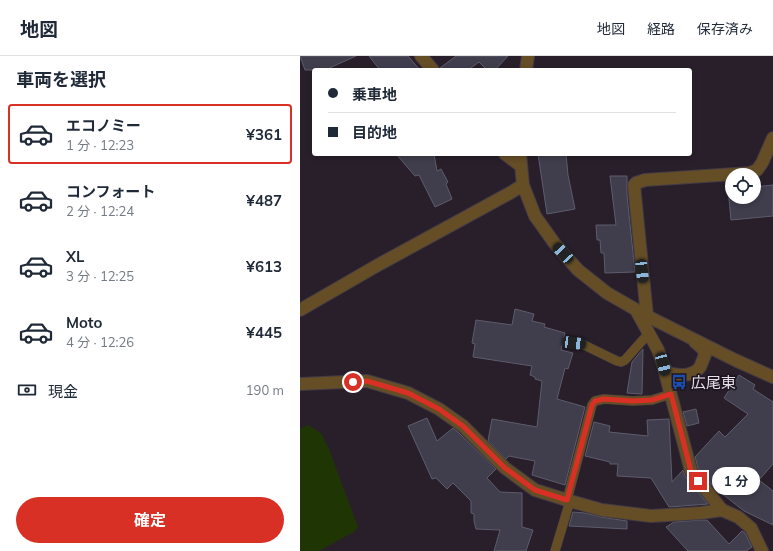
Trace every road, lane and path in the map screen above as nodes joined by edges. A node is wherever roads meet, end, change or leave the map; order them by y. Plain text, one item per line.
1 (421, 56) edge
2 (528, 56) edge
3 (431, 68) edge
4 (526, 68) edge
5 (773, 138) edge
6 (508, 156) edge
7 (520, 156) edge
8 (521, 166) junction
9 (523, 185) junction
10 (300, 310) edge
11 (642, 313) junction
12 (649, 333) junction
13 (693, 339) junction
14 (574, 343) dead end
15 (663, 364) junction
16 (773, 377) edge
17 (300, 384) edge
18 (671, 394) junction
19 (568, 500) junction
20 (722, 510) junction
21 (555, 551) edge
22 (762, 551) edge

1 - 3 street
2 - 4 street
5 - 11 street
6 - 8 street
7 - 8 street
8 - 9 street
9 - 10 street
9 - 11 street
11 - 12 street
11 - 13 street
12 - 14 lane
12 - 15 street
13 - 15 street
13 - 16 street
15 - 18 street
17 - 19 street
18 - 19 lane
18 - 20 street
19 - 20 street
19 - 21 lane
20 - 22 street

